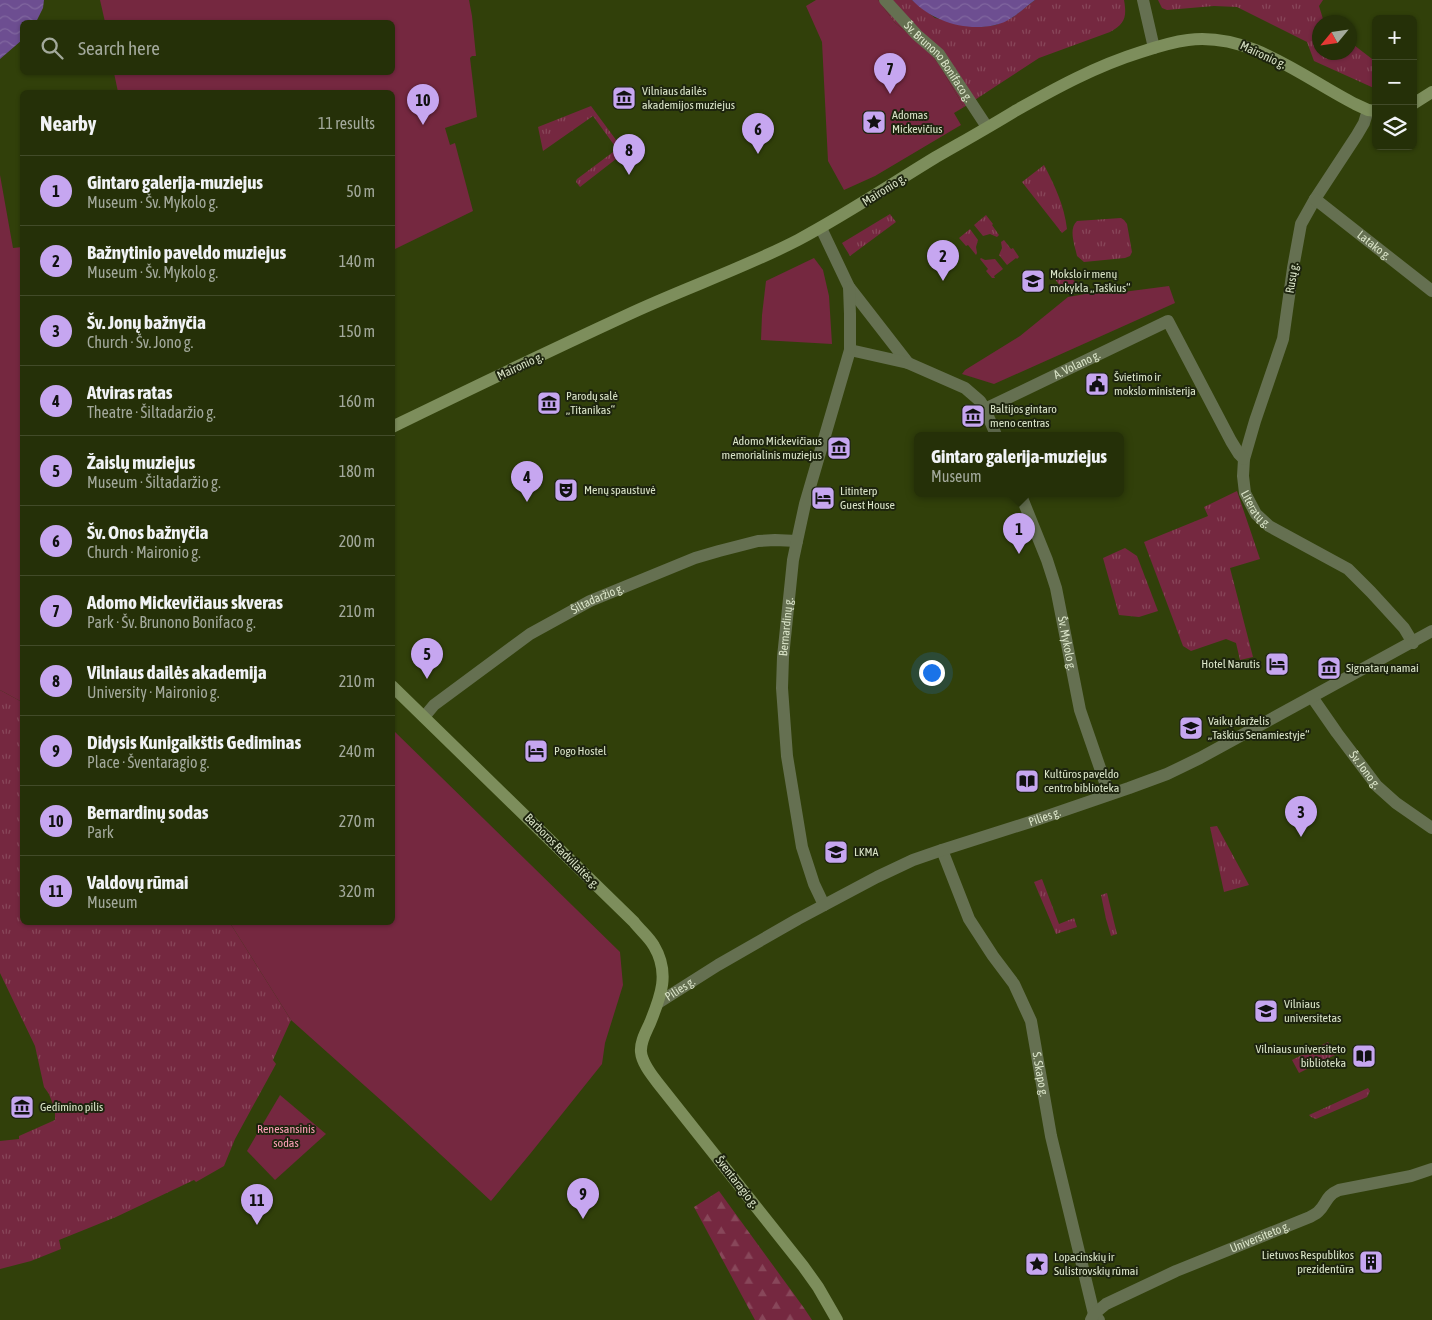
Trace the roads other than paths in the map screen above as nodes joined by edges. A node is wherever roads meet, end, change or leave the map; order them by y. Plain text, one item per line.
1 (885, 0) edge
2 (1143, 0) edge
3 (1154, 48) junction
4 (1432, 92) edge
5 (1417, 101) edge
6 (1372, 110) edge
7 (987, 127) junction
8 (1315, 199) junction
9 (821, 228) junction
10 (849, 287) junction
11 (1432, 291) edge
12 (850, 350) junction
13 (908, 363) junction
14 (986, 409) junction
15 (395, 425) edge
16 (995, 432) edge
17 (1244, 459) junction
18 (1022, 497) edge
19 (797, 541) junction
20 (1432, 631) edge
21 (1413, 643) junction
22 (395, 689) edge
23 (1312, 697) junction
24 (424, 717) junction
25 (1109, 794) junction
26 (1432, 828) edge
27 (942, 850) junction
28 (824, 905) junction
29 (658, 1003) junction
30 (641, 1044) joint
31 (1430, 1170) edge
32 (1095, 1318) edge
33 (837, 1320) edge

1 - 7 street, Šv. Brunono Bonifaco g.
2 - 3 street
3 - 6 main road, Maironio g.
3 - 7 main road, Maironio g.
4 - 5 main road
6 - 8 street, Rusų g.
7 - 9 main road, Maironio g.
8 - 11 street, Latako g.
8 - 17 street, Rusų g.
9 - 10 street
9 - 15 main road, Maironio g.
10 - 12 street
10 - 13 street
12 - 13 street
12 - 19 street, Bernardinų g.
13 - 14 street
14 - 16 street
14 - 17 street, A. Volano g.
17 - 21 street, Literatų g.
18 - 25 street, Šv. Mykolo g.
19 - 24 street, Šiltadaržio g.
19 - 28 street, Bernardinų g.
20 - 21 street, Pilies g.
21 - 23 street, Pilies g.
22 - 24 main road, Barboros Radvilaitės g.
23 - 25 street, Pilies g.
23 - 26 street, Šv. Jono g.
24 - 29 main road, Barboros Radvilaitės g.
25 - 27 street, Pilies g.
27 - 28 street, Pilies g.
27 - 32 street, S. Skapo g.
28 - 29 street, Pilies g.
29 - 30 main road, Barboros Radvilaitės g.
30 - 33 main road, Šventaragio g.
31 - 32 street, Universiteto g.

